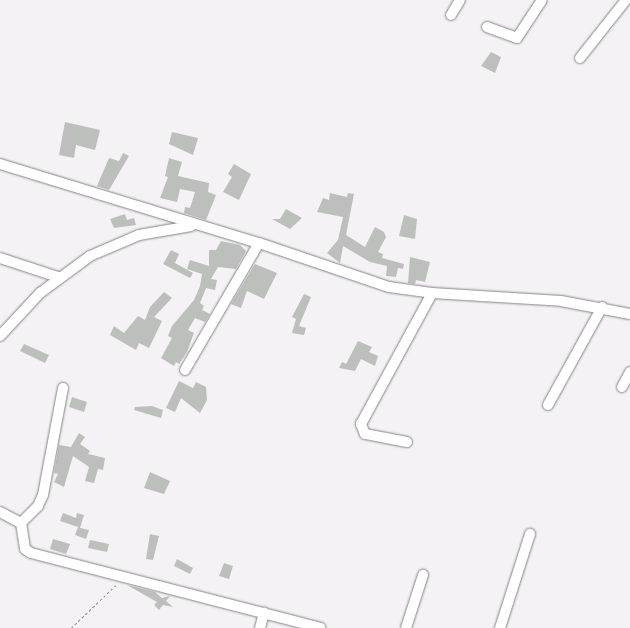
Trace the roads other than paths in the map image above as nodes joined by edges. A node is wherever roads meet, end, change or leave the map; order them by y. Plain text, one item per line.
1 (460, 0) edge
2 (542, 0) edge
3 (626, 0) edge
4 (451, 15) dead end
5 (487, 27) dead end
6 (580, 58) dead end
7 (0, 155) edge
8 (4, 165) edge
9 (195, 225) junction
10 (259, 243) junction
11 (0, 258) edge
12 (58, 277) junction
13 (432, 293) junction
14 (602, 307) junction
15 (630, 314) edge
16 (0, 336) edge
17 (185, 370) dead end
18 (630, 372) edge
19 (622, 387) dead end
20 (63, 388) dead end
21 (548, 405) dead end
22 (407, 442) dead end
23 (0, 512) edge
24 (21, 523) junction
25 (530, 534) dead end
26 (423, 575) dead end
27 (264, 613) junction
28 (260, 628) edge
29 (320, 628) edge
30 (406, 628) edge
31 (500, 628) edge

1 - 4 street
2 - 5 street
3 - 6 street
7 - 8 street
8 - 9 street
9 - 10 street
9 - 12 street
10 - 13 street
10 - 17 street
11 - 12 street
12 - 16 street
13 - 14 street
13 - 22 street
14 - 15 street
14 - 21 street
18 - 19 street
20 - 24 street
23 - 24 street
24 - 27 street
25 - 31 street
26 - 30 street
27 - 28 street
27 - 29 street

